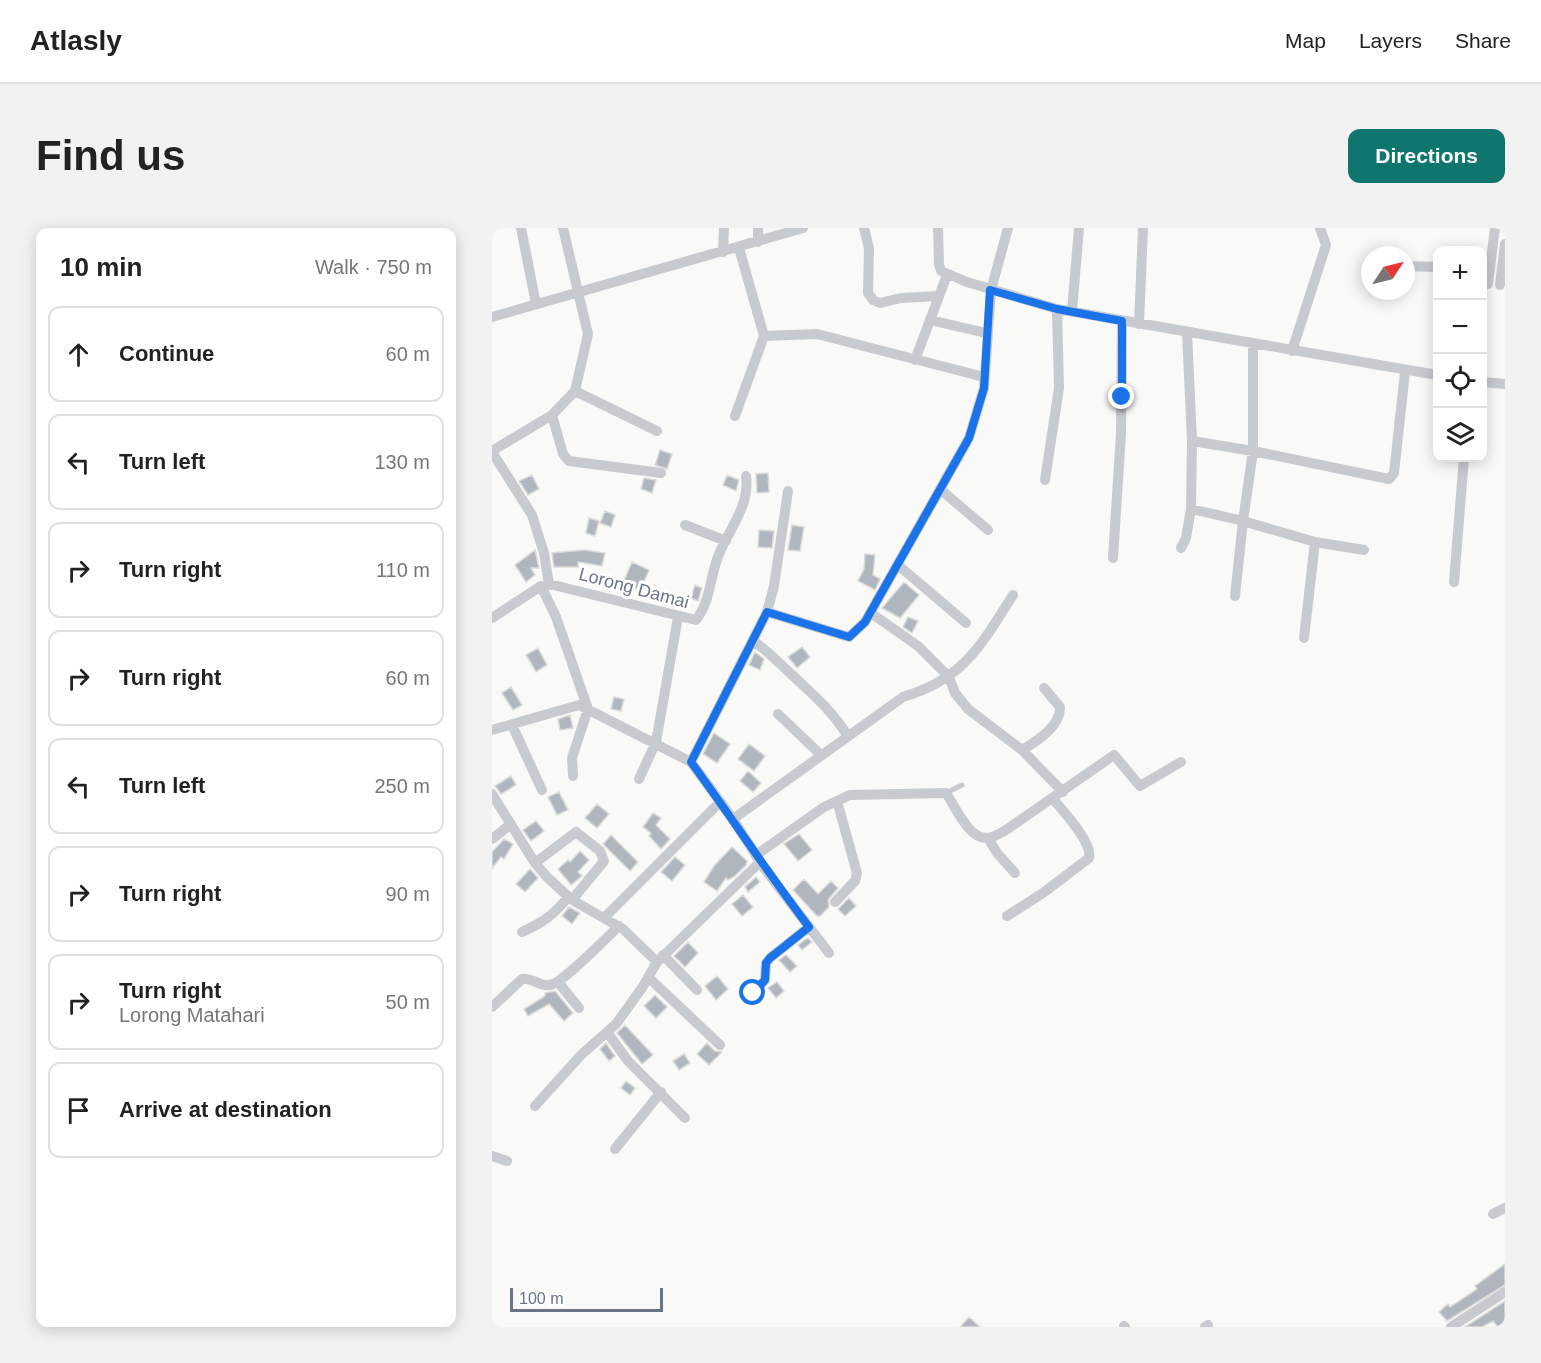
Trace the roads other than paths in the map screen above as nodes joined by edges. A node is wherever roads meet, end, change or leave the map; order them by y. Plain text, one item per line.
1 (521, 228) edge
2 (563, 228) edge
3 (724, 228) edge
4 (758, 228) edge
5 (803, 228) edge
6 (864, 228) edge
7 (938, 228) edge
8 (1008, 228) edge
9 (1079, 228) edge
10 (1143, 228) edge
11 (1320, 228) edge
12 (1495, 228) edge
13 (759, 242) junction
14 (1505, 244) edge
15 (739, 248) junction
16 (723, 252) junction
17 (1487, 264) edge
18 (1415, 267) edge
19 (1433, 267) edge
20 (947, 275) junction
21 (1487, 283) edge
22 (1503, 285) edge
23 (990, 290) junction
24 (578, 292) junction
25 (939, 296) junction
26 (536, 304) junction
27 (1057, 309) junction
28 (1072, 311) junction
29 (492, 317) edge
30 (930, 320) junction
31 (1122, 321) junction
32 (1139, 324) junction
33 (1186, 332) junction
34 (986, 333) junction
35 (764, 336) junction
36 (1253, 343) junction
37 (1292, 351) junction
38 (915, 360) junction
39 (1405, 372) junction
40 (1433, 375) edge
41 (984, 376) junction
42 (1487, 382) edge
43 (1505, 384) edge
44 (575, 391) junction
45 (552, 415) junction
46 (735, 416) dead end
47 (657, 431) dead end
48 (1192, 441) junction
49 (1253, 451) junction
50 (492, 452) edge
51 (1464, 462) edge
52 (661, 473) dead end
53 (746, 476) dead end
54 (1045, 480) dead end
55 (940, 489) junction
56 (788, 491) dead end
57 (1191, 509) junction
58 (1243, 521) junction
59 (686, 525) dead end
60 (988, 530) dead end
61 (726, 542) junction
62 (1315, 542) junction
63 (1181, 548) dead end
64 (1364, 550) dead end
65 (1113, 558) dead end
66 (898, 565) junction
67 (1454, 582) dead end
68 (545, 585) junction
69 (1013, 595) dead end
70 (1234, 597) dead end
71 (767, 612) junction
72 (871, 613) junction
73 (678, 617) junction
74 (492, 618) edge
75 (966, 623) dead end
76 (1304, 638) dead end
77 (753, 641) junction
78 (949, 677) junction
79 (1044, 688) dead end
80 (588, 709) junction
81 (778, 714) dead end
82 (512, 725) junction
83 (492, 730) edge
84 (847, 735) junction
85 (656, 742) junction
86 (1022, 750) junction
87 (821, 754) junction
88 (691, 762) junction
89 (1181, 762) dead end
90 (573, 776) dead end
91 (639, 779) dead end
92 (962, 785) dead end
93 (542, 790) dead end
94 (946, 793) junction
95 (492, 794) edge
96 (1058, 795) junction
97 (837, 801) junction
98 (720, 802) junction
99 (733, 819) junction
100 (511, 824) junction
101 (988, 838) junction
102 (492, 839) edge
103 (758, 859) junction
104 (535, 863) junction
105 (1015, 873) dead end
106 (570, 898) junction
107 (835, 902) dead end
108 (1007, 916) dead end
109 (604, 918) junction
110 (619, 926) junction
111 (809, 927) junction
112 (522, 932) dead end
113 (829, 953) dead end
114 (660, 959) junction
115 (648, 976) junction
116 (558, 982) junction
117 (697, 990) dead end
118 (753, 993) dead end
119 (492, 1007) edge
120 (579, 1008) dead end
121 (607, 1032) junction
122 (720, 1045) dead end
123 (661, 1092) junction
124 (535, 1106) dead end
125 (685, 1118) dead end
126 (615, 1149) dead end
127 (492, 1156) edge
128 (507, 1161) dead end
129 (1505, 1209) edge
130 (1493, 1214) dead end
131 (1505, 1292) edge
132 (1451, 1327) edge

1 - 26 street
2 - 24 street
3 - 16 street
4 - 13 street
5 - 13 street
6 - 25 street
7 - 20 street
8 - 23 street
9 - 28 street
10 - 32 street
11 - 37 street
12 - 17 street
13 - 15 street
14 - 22 street
15 - 16 street
15 - 35 street
16 - 24 street
18 - 19 street
20 - 23 street
20 - 25 street
21 - 22 street
23 - 27 street
23 - 34 street
24 - 26 street
24 - 44 street
25 - 30 street
26 - 29 street
27 - 28 street
27 - 54 street
28 - 31 street
30 - 34 street
30 - 38 street
31 - 32 street
31 - 65 street
32 - 33 street
33 - 36 street
33 - 48 street
34 - 41 street
35 - 38 street
35 - 46 street
36 - 37 street
36 - 49 street
37 - 39 street
38 - 41 street
39 - 40 street
39 - 49 street
41 - 55 street
42 - 43 street
44 - 45 street
44 - 47 street
45 - 50 street
45 - 52 street
48 - 49 street
48 - 57 street
49 - 58 street
50 - 68 street
51 - 67 street
53 - 61 street, Lorong Damai
55 - 60 street
55 - 66 street
56 - 71 street
57 - 58 street
57 - 63 street
58 - 62 street
58 - 70 street
59 - 61 street
61 - 73 street, Lorong Damai
62 - 64 street
62 - 76 street
66 - 72 street
66 - 75 street
68 - 73 street, Lorong Damai
68 - 74 street
68 - 80 street
69 - 78 street
71 - 72 street
71 - 77 street
72 - 78 street
73 - 85 street
77 - 84 street
77 - 88 street
78 - 84 street
78 - 86 street
79 - 86 street
80 - 82 street
80 - 85 street
80 - 90 street
81 - 87 street
82 - 83 street
82 - 93 street
84 - 87 street
85 - 88 street
85 - 91 street
86 - 96 street
87 - 99 street
88 - 98 street
89 - 96 street
92 - 94 lane
94 - 97 street
94 - 101 street
95 - 100 street
96 - 101 street
96 - 108 street
97 - 103 street
97 - 107 street
98 - 99 street
98 - 109 street
99 - 103 street
100 - 102 street
100 - 104 street
101 - 105 street
103 - 111 street
103 - 114 street
104 - 106 street
104 - 106 street
106 - 109 street
106 - 112 street
109 - 110 street
110 - 114 street
110 - 116 street
111 - 113 street
111 - 118 street
114 - 115 street
114 - 117 street
115 - 121 street
115 - 122 street
116 - 119 street
116 - 120 street
121 - 123 street
121 - 124 street
123 - 125 street
123 - 126 street
127 - 128 street
129 - 130 street
131 - 132 street

